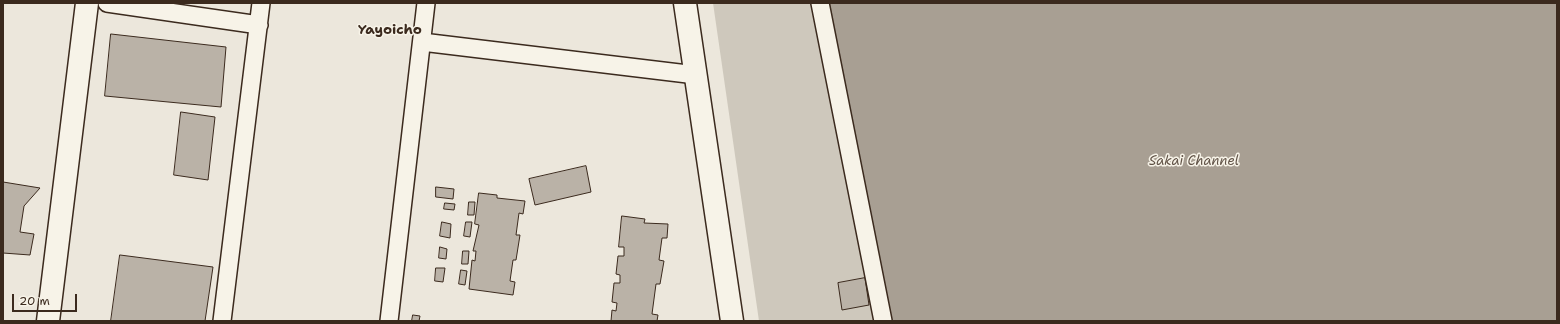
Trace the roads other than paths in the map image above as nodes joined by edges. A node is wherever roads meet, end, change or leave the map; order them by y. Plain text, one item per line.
1 (87, 3) edge
2 (106, 3) edge
3 (261, 3) edge
4 (426, 3) edge
5 (685, 3) edge
6 (820, 3) edge
7 (259, 25) junction
8 (422, 42) junction
9 (696, 75) junction
10 (48, 321) edge
11 (222, 321) edge
12 (389, 321) edge
13 (732, 321) edge
14 (883, 321) edge

1 - 10 street
2 - 7 street
3 - 7 street
4 - 8 street
5 - 9 street
6 - 14 street
7 - 11 street
8 - 9 street
8 - 12 street
9 - 13 street

